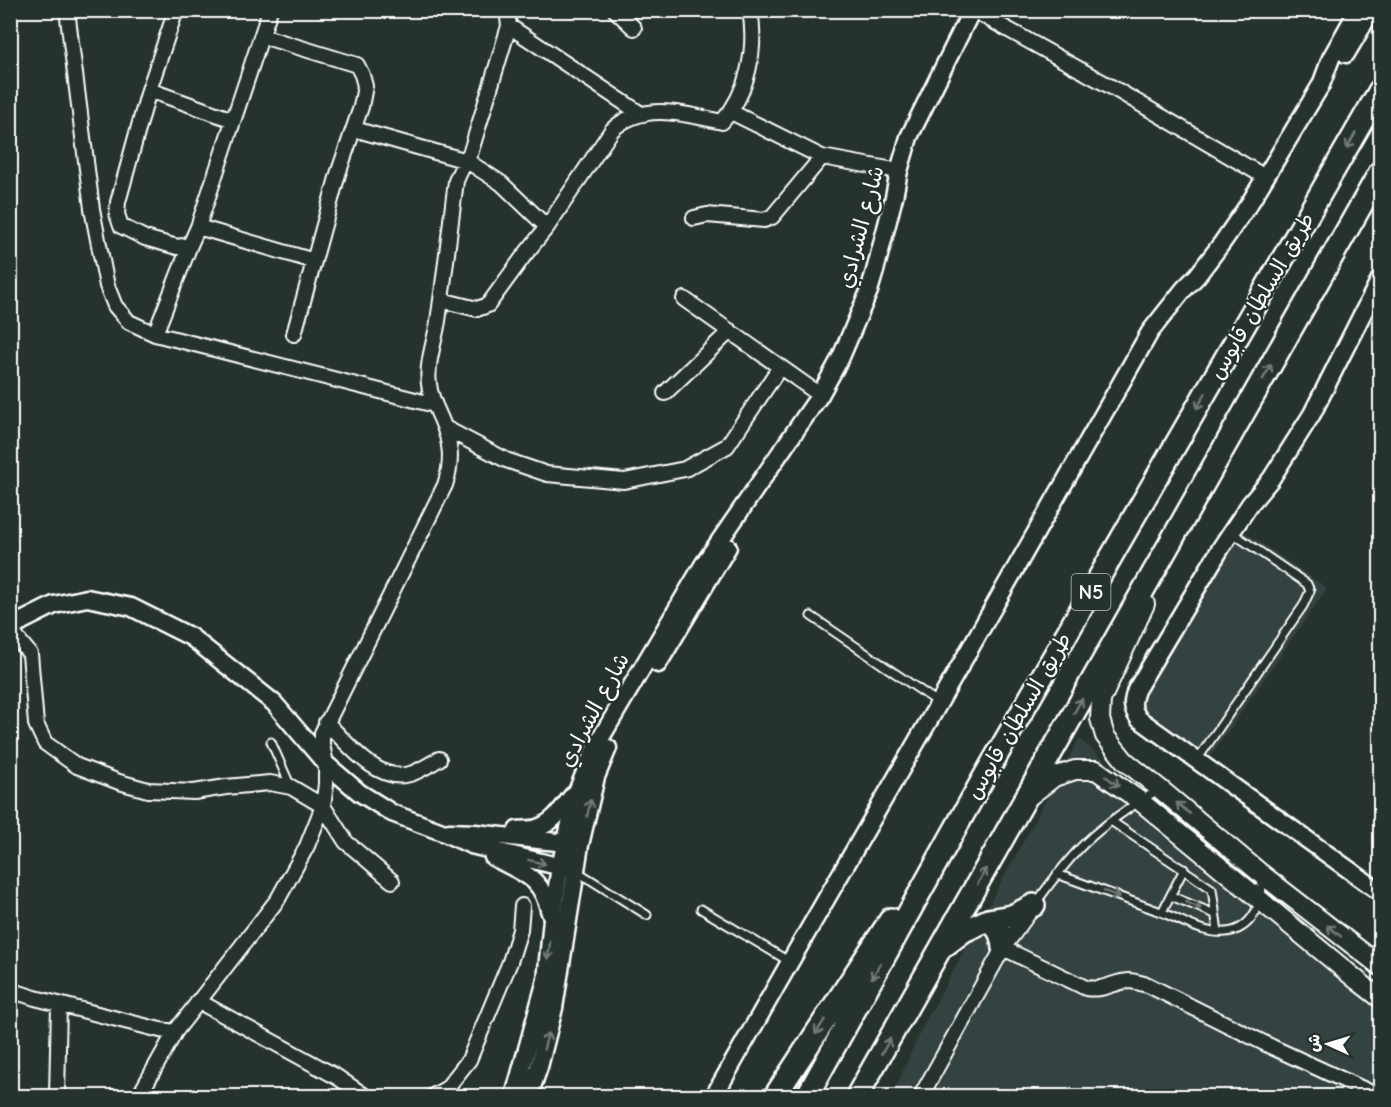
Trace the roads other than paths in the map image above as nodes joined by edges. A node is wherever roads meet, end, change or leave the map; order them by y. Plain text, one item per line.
1 (67, 10) edge
2 (176, 10) edge
3 (270, 10) edge
4 (507, 10) edge
5 (615, 10) edge
6 (750, 10) edge
7 (973, 10) edge
8 (1372, 10) edge
9 (1380, 14) edge
10 (1360, 16) edge
11 (509, 26) junction
12 (634, 28) dead end
13 (262, 36) junction
14 (149, 90) junction
15 (1380, 90) edge
16 (731, 112) junction
17 (641, 114) junction
18 (233, 120) junction
19 (354, 129) junction
20 (822, 157) junction
21 (467, 161) junction
22 (899, 171) junction
23 (1380, 172) edge
24 (1265, 177) junction
25 (694, 218) dead end
26 (198, 227) junction
27 (548, 227) junction
28 (190, 244) junction
29 (314, 261) junction
30 (1380, 279) edge
31 (684, 299) dead end
32 (441, 300) junction
33 (730, 332) junction
34 (155, 334) junction
35 (294, 334) dead end
36 (780, 367) junction
37 (665, 393) dead end
38 (820, 395) junction
39 (435, 405) junction
40 (445, 428) junction
41 (783, 449) junction
42 (1198, 494) junction
43 (1232, 532) junction
44 (811, 616) dead end
45 (11, 631) edge
46 (939, 703) junction
47 (326, 722) junction
48 (271, 742) dead end
49 (439, 759) dead end
50 (1197, 760) junction
51 (326, 764) junction
52 (979, 786) junction
53 (291, 787) junction
54 (578, 789) junction
55 (1160, 789) junction
56 (1025, 801) junction
57 (1140, 801) junction
58 (323, 806) junction
59 (1111, 821) junction
60 (473, 839) junction
61 (573, 844) junction
62 (568, 869) junction
63 (1184, 869) junction
64 (1259, 872) junction
65 (1057, 874) junction
66 (392, 881) dead end
67 (1380, 892) edge
68 (1170, 896) junction
69 (1260, 901) junction
70 (1034, 905) junction
71 (522, 906) dead end
72 (701, 909) dead end
73 (1162, 912) junction
74 (1215, 914) junction
75 (646, 915) dead end
76 (552, 919) junction
77 (988, 920) junction
78 (1218, 932) junction
79 (941, 948) junction
80 (1003, 948) junction
81 (790, 962) junction
82 (1380, 966) edge
83 (10, 990) edge
84 (1380, 998) edge
85 (198, 1001) junction
86 (58, 1004) junction
87 (175, 1032) junction
88 (57, 1096) edge
89 (139, 1096) edge
90 (365, 1096) edge
91 (433, 1096) edge
92 (514, 1096) edge
93 (529, 1096) edge
94 (714, 1096) edge
95 (775, 1096) edge
96 (807, 1096) edge
97 (857, 1096) edge
98 (921, 1096) edge
99 (1378, 1096) edge

1 - 34 street
2 - 14 street
3 - 13 street
4 - 11 street
5 - 12 street
6 - 16 street
7 - 22 street, شارع الشرادي
7 - 24 street
8 - 10 street
9 - 10 street
10 - 24 street
11 - 17 street
11 - 21 street
13 - 18 street
13 - 19 street
14 - 18 street
14 - 28 street
15 -> 52 highway, طريق السلطان قابوس / N5
16 - 17 street
16 - 20 street
17 - 27 street
18 - 26 street
19 - 21 street
19 - 29 street
20 - 22 street
20 - 25 street
21 - 27 street
21 - 32 street
22 - 38 street, شارع الشرادي
42 -> 23 highway, طريق السلطان قابوس / N5
24 - 46 street
26 - 28 street
26 - 29 street
27 - 32 street
28 - 34 street
29 - 35 street
30 - 43 street
31 - 33 street
32 - 39 street
33 - 36 street
33 - 37 street
34 - 39 street
36 - 38 street
36 - 40 street
38 - 41 street, شارع الشرادي
39 - 40 street
40 - 47 street
41 - 54 street, شارع الشرادي
61 -> 41 street, شارع الشرادي
42 - 55 main road
56 -> 42 highway, طريق السلطان قابوس / N5
43 - 50 street
43 - 50 lane
44 - 46 lane
45 - 51 street
45 - 53 street
46 - 81 street
47 - 49 street
47 - 51 street
48 - 53 lane
50 - 67 street
51 - 58 street
51 - 60 street
52 -> 95 highway
52 -> 96 highway, طريق السلطان قابوس / N5
53 - 58 street
54 - 60 street
54 - 61 street, شارع الشرادي
55 - 57 lane
64 -> 55 main road
56 -> 57 main road
79 -> 56 highway, طريق السلطان قابوس / N5
57 - 59 lane
57 - 69 main road
58 - 66 street
58 - 85 street
59 - 63 lane
59 - 65 lane
60 - 61 street
60 -> 62 street
60 - 76 street
61 - 62 street, شارع الشرادي
62 - 75 lane
62 - 76 street, شارع الشرادي
93 -> 62 street, شارع الشرادي
63 - 68 lane
63 - 74 lane
64 - 69 lane
82 -> 64 main road
65 - 70 lane
65 -> 73 lane
68 - 73 lane
68 -> 74 lane
69 - 78 lane
69 - 84 main road
70 - 77 highway
70 - 80 street
71 - 91 street
72 - 81 lane
73 - 78 lane
74 - 78 lane
76 -> 92 street, شارع الشرادي
77 - 79 highway
77 - 80 highway
97 -> 79 highway, طريق السلطان قابوس / N5
80 - 98 street
80 - 99 street
81 - 94 street
83 - 86 street
85 - 87 street
85 - 90 street
86 - 87 street
86 - 88 street
87 - 89 street

